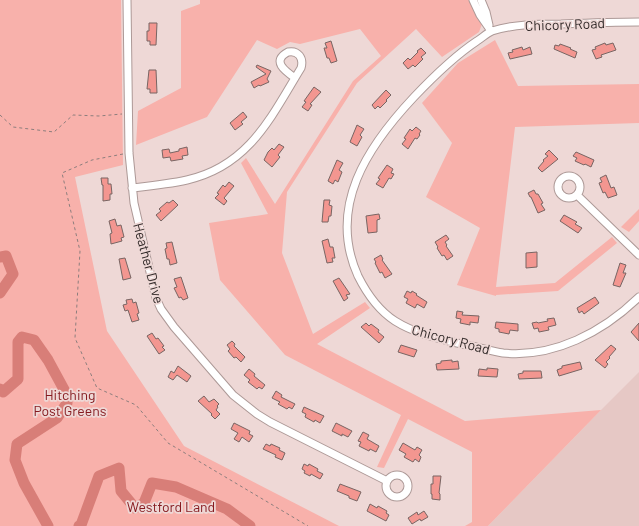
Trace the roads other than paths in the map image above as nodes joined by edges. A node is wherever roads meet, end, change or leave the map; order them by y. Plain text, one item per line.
1 (127, 0) edge
2 (473, 0) edge
3 (481, 0) edge
4 (639, 22) edge
5 (491, 31) junction
6 (295, 78) dead end
7 (132, 188) junction
8 (577, 195) dead end
9 (639, 255) edge
10 (639, 297) edge
11 (387, 481) dead end

1 - 7 street, Heather Drive
2 - 5 street
3 - 5 street
4 - 5 street, Chicory Road
5 - 10 street, Chicory Road
6 - 7 street
7 - 11 street, Heather Drive
8 - 9 street

